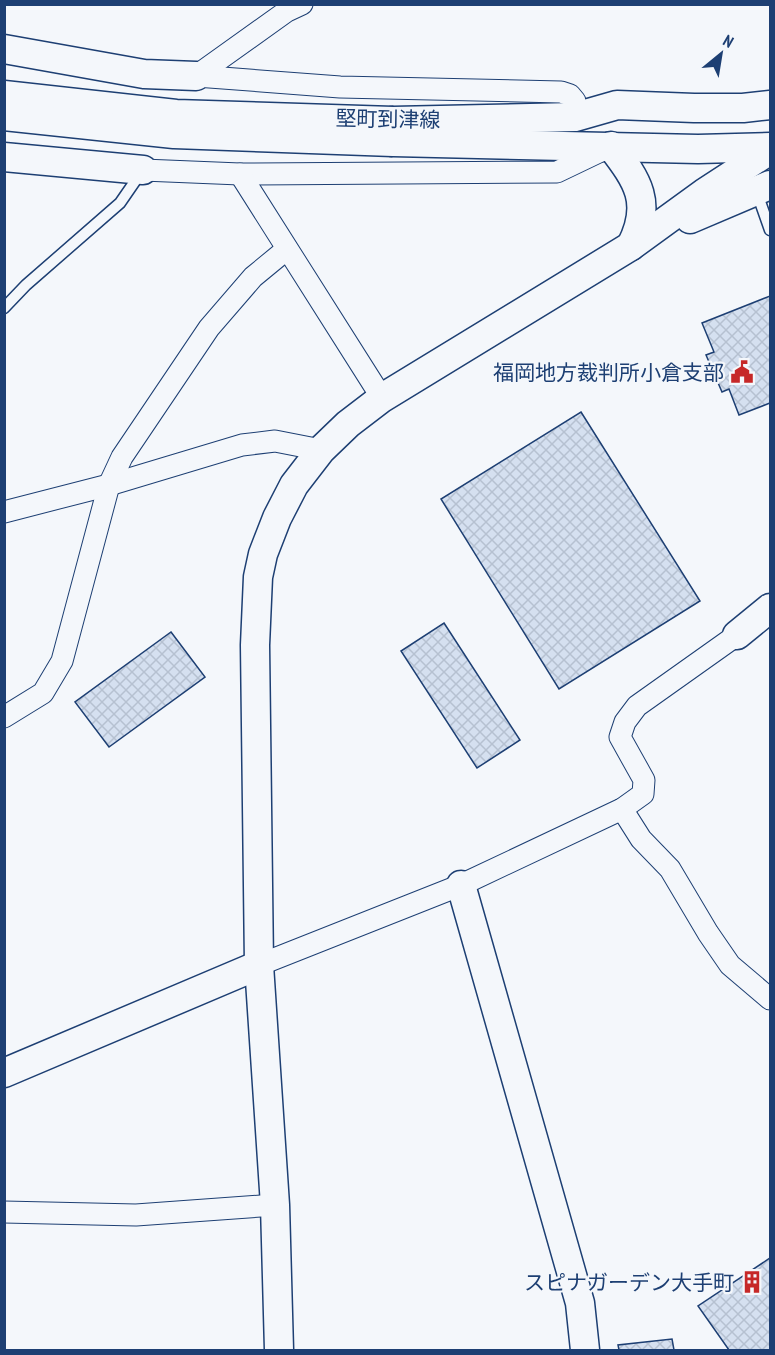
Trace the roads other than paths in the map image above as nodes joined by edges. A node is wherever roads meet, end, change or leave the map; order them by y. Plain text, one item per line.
1 (302, 4) edge
2 (4, 49) edge
3 (196, 76) junction
4 (4, 95) edge
5 (771, 105) edge
6 (4, 116) edge
7 (575, 117) junction
8 (763, 130) edge
9 (393, 131) junction
10 (611, 146) junction
11 (771, 148) edge
12 (4, 157) edge
13 (143, 170) junction
14 (240, 174) junction
15 (766, 182) edge
16 (771, 230) edge
17 (631, 246) junction
18 (287, 249) junction
19 (4, 308) edge
20 (382, 398) junction
21 (321, 450) junction
22 (109, 485) junction
23 (4, 513) edge
24 (771, 608) edge
25 (737, 634) joint
26 (4, 717) edge
27 (622, 809) junction
28 (461, 885) junction
29 (258, 965) junction
30 (769, 995) edge
31 (4, 1073) edge
32 (275, 1204) junction
33 (4, 1212) edge
34 (279, 1350) edge
35 (585, 1350) edge

1 - 3 street
2 - 3 street
3 - 7 street
4 - 9 street, 堅町到津線, bridge
5 - 7 street, 堅町到津線
6 - 9 street, 堅町到津線, bridge
7 - 8 street
7 - 9 street, 堅町到津線
9 - 10 street, 堅町到津線
10 - 11 street, 堅町到津線
10 - 14 street
10 - 17 street
11 - 17 street
12 - 13 street
13 - 14 street
13 - 19 lane
14 - 18 street
15 - 16 lane
15 - 17 street
17 - 20 street
18 - 20 street
18 - 22 street
20 - 21 street
21 - 22 street
21 - 29 street
22 - 23 street
22 - 26 street
24 - 25 street
25 - 27 street
27 - 28 street
27 - 30 street
28 - 29 street
28 - 35 street
29 - 31 street
29 - 32 street
32 - 33 street
32 - 34 street

